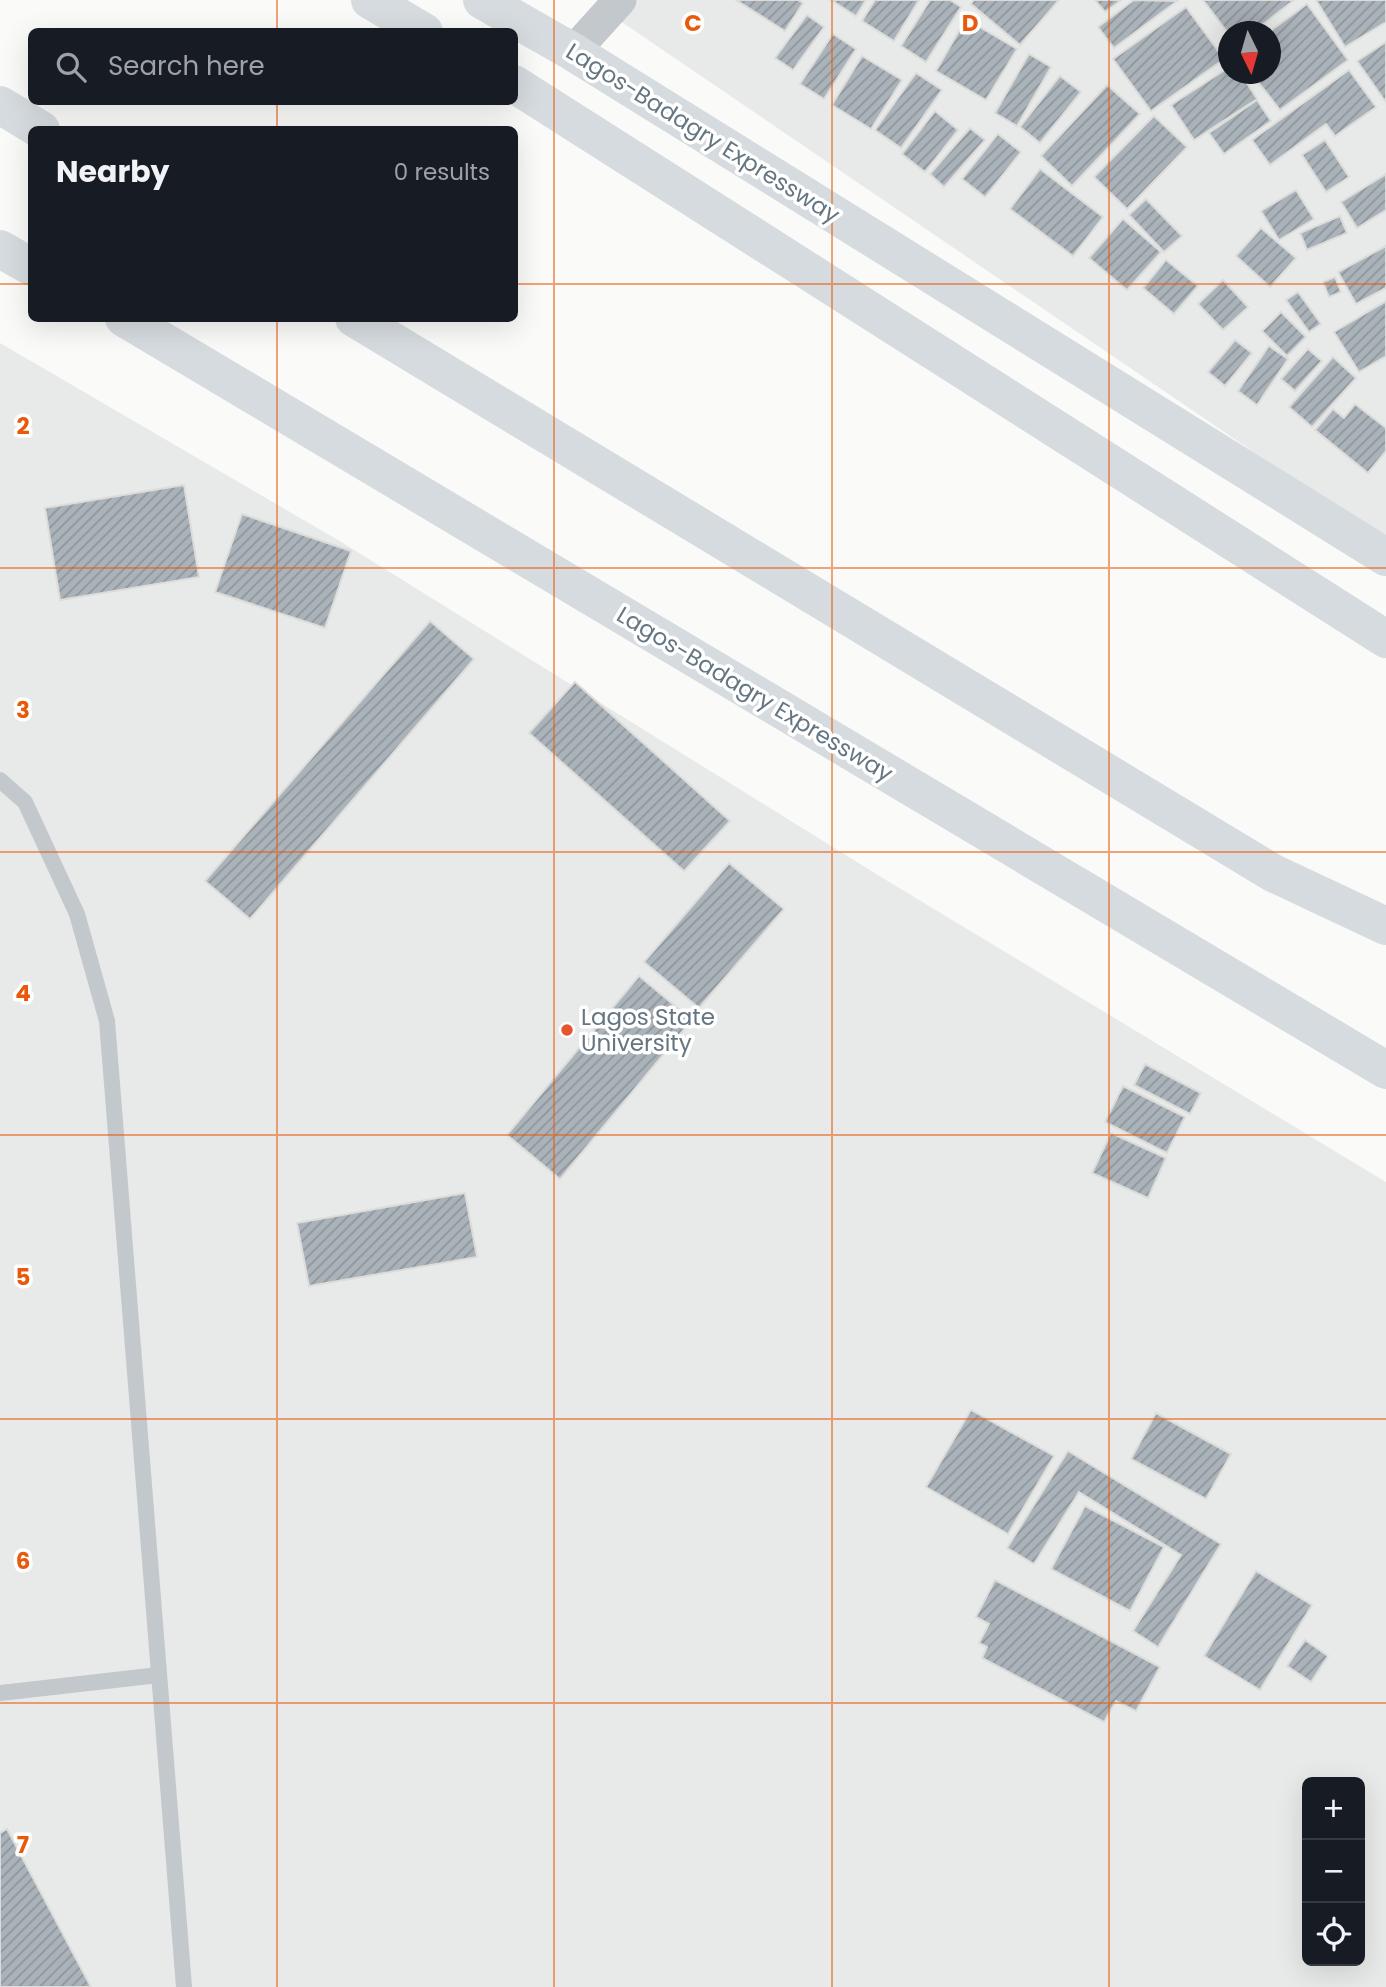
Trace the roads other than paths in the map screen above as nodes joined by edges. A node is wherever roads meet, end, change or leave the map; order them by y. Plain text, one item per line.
1 (370, 0) edge
2 (482, 0) edge
3 (620, 0) edge
4 (417, 28) edge
5 (573, 52) junction
6 (518, 87) edge
7 (0, 105) edge
8 (34, 126) edge
9 (0, 249) edge
10 (28, 265) edge
11 (131, 322) edge
12 (361, 322) edge
13 (1386, 557) edge
14 (1386, 639) edge
15 (0, 780) edge
16 (1386, 926) edge
17 (1386, 1070) edge
18 (159, 1675) junction
19 (0, 1693) edge
20 (184, 1987) edge

1 - 4 main road
2 - 5 main road, Lagos-Badagry Expressway
3 - 5 street
5 - 13 main road, Lagos-Badagry Expressway
6 - 14 main road
7 - 8 main road
9 - 10 main road
11 - 17 main road, Lagos-Badagry Expressway
12 - 16 main road
15 - 18 lane
18 - 19 lane
18 - 20 lane

